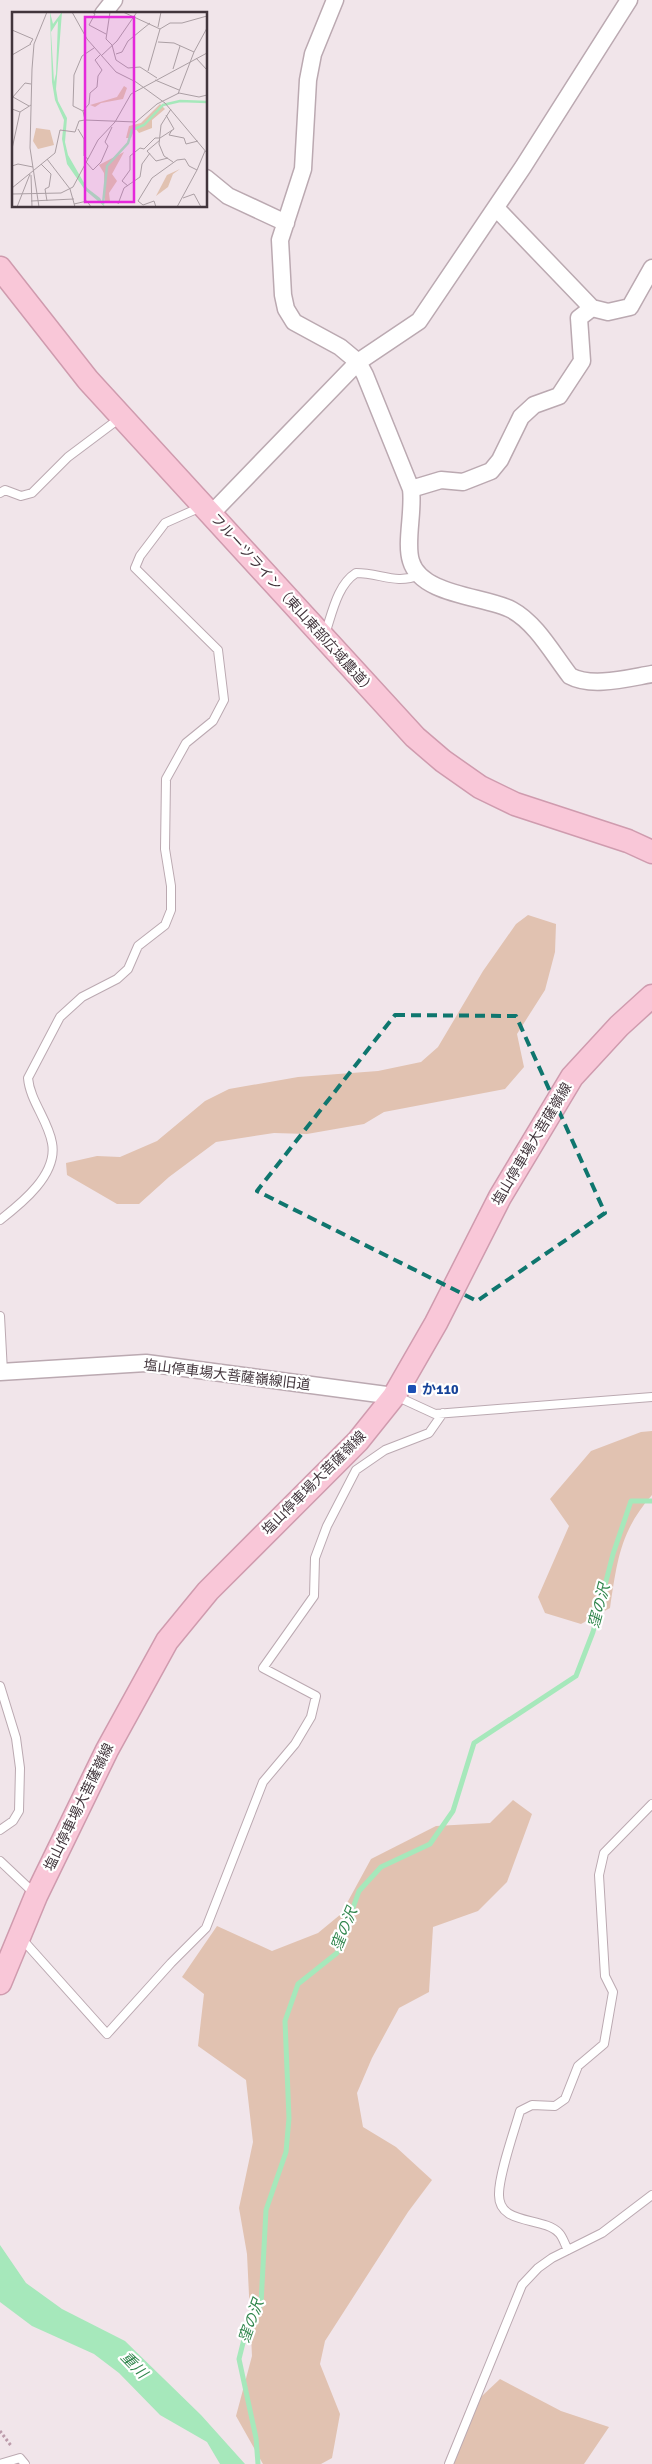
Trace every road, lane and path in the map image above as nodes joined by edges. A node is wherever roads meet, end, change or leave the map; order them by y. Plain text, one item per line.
1 (114, 0) edge
2 (335, 0) edge
3 (629, 0) edge
4 (105, 12) edge
5 (208, 180) edge
6 (496, 208) junction
7 (286, 223) junction
8 (0, 268) edge
9 (652, 268) edge
10 (592, 308) junction
11 (358, 362) junction
12 (121, 418) junction
13 (411, 489) junction
14 (0, 493) edge
15 (207, 510) junction
16 (420, 575) junction
17 (323, 638) junction
18 (652, 674) edge
19 (652, 852) edge
20 (652, 996) edge
21 (0, 1220) edge
22 (0, 1316) edge
23 (2, 1372) edge
24 (394, 1396) junction
25 (652, 1397) edge
26 (443, 1414) junction
27 (0, 1686) edge
28 (652, 1804) edge
29 (0, 1830) edge
30 (0, 1861) edge
31 (36, 1896) junction
32 (19, 1935) junction
33 (0, 1983) edge
34 (652, 2195) edge
35 (568, 2250) junction
36 (0, 2431) edge
37 (22, 2461) edge
38 (0, 2464) edge
39 (449, 2464) edge

1 - 4 street
2 - 7 street
3 - 6 street
5 - 7 street
6 - 10 street
6 - 11 street
7 - 11 street
8 - 12 main road, フルーツライン（東山東部広域農道）
9 - 10 street
10 - 13 street
11 - 13 street
11 - 15 street
12 - 14 lane
12 - 15 main road, フルーツライン（東山東部広域農道）
13 - 16 street
15 - 17 main road, フルーツライン（東山東部広域農道）
15 - 21 lane
16 - 17 lane
16 - 18 street
17 - 19 main road, フルーツライン（東山東部広域農道）
20 - 24 main road, 塩山停車場大菩薩嶺線
22 - 23 lane
23 - 24 street, 塩山停車場大菩薩嶺線旧道
24 - 26 lane
24 - 31 main road, 塩山停車場大菩薩嶺線
25 - 26 lane
26 - 32 lane
27 - 29 lane
28 - 35 lane
30 - 31 lane
31 - 32 main road, 塩山停車場大菩薩嶺線
32 - 33 main road, 塩山停車場大菩薩嶺線
34 - 35 lane
35 - 39 lane
36 - 37 path
37 - 38 lane

